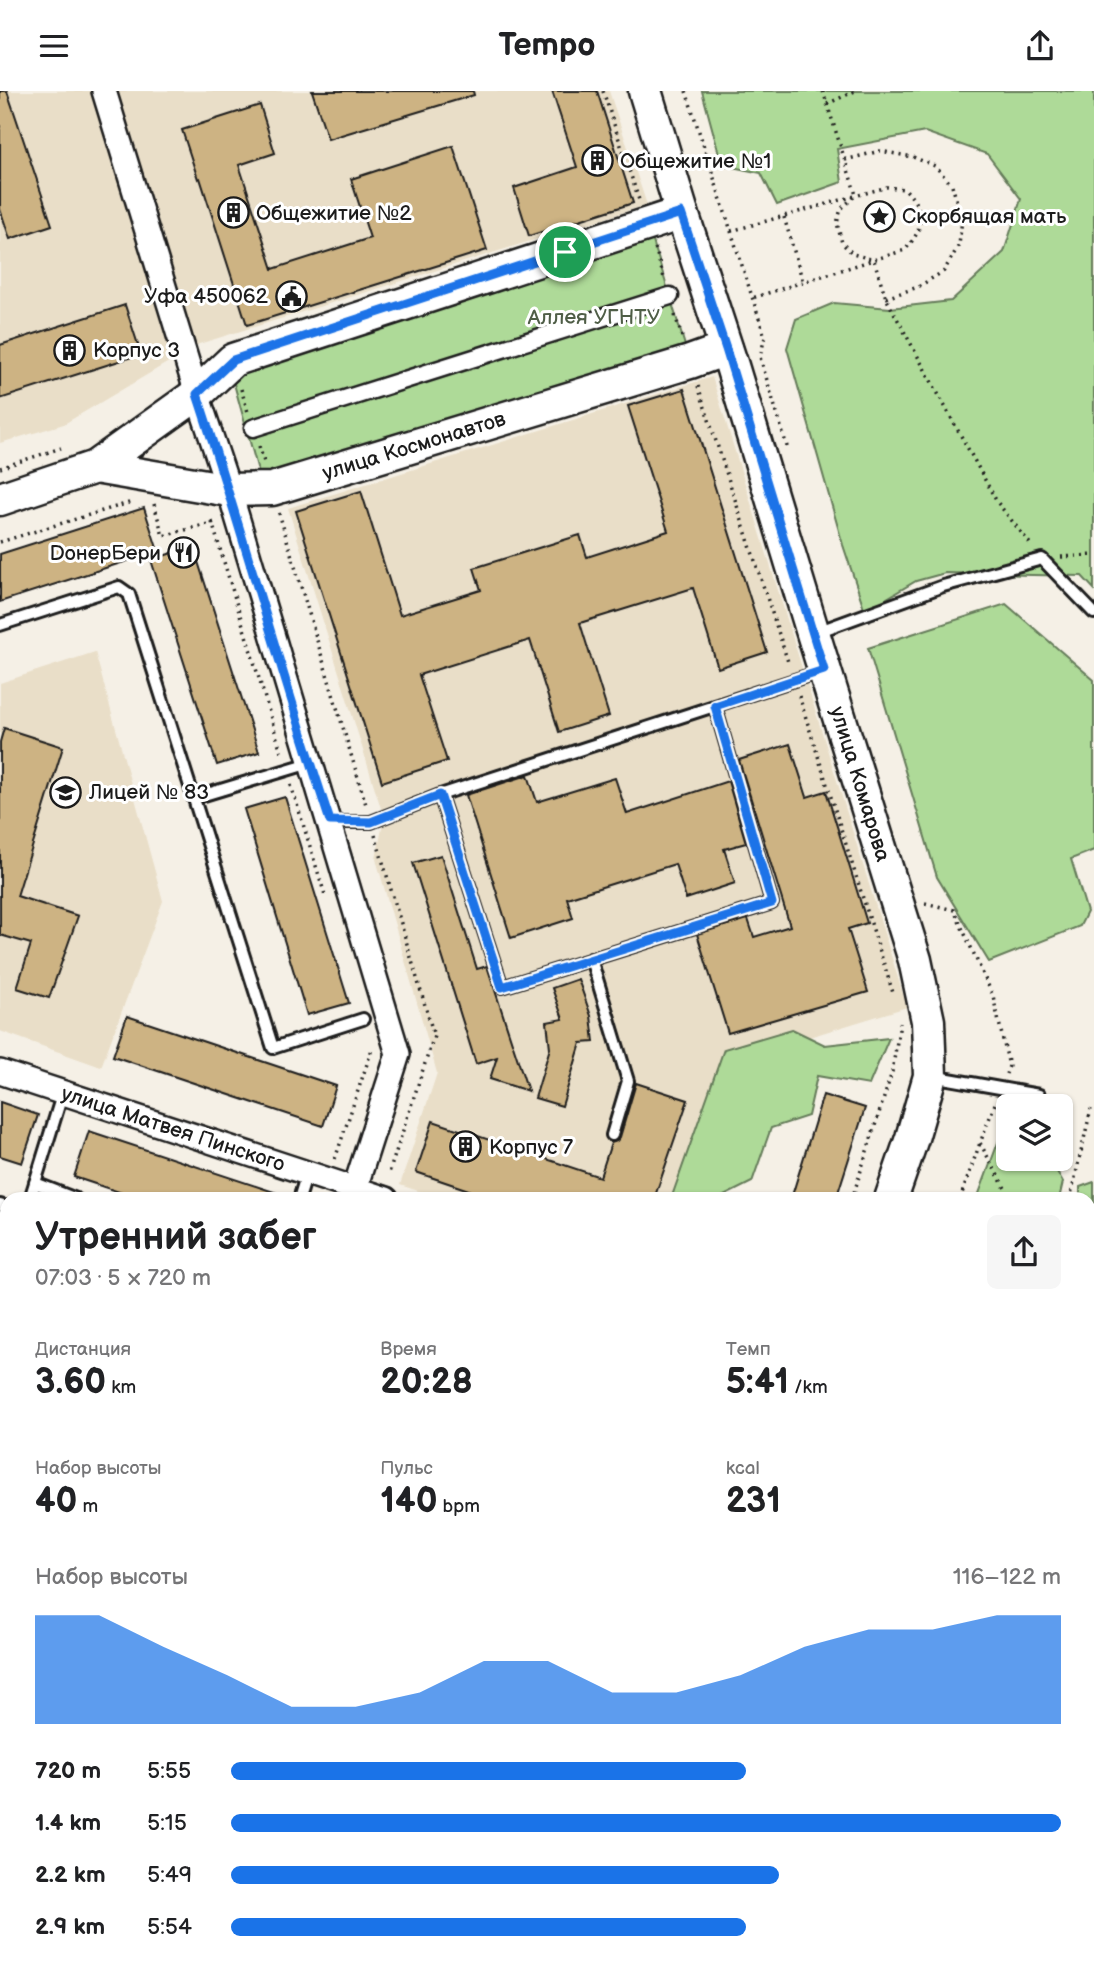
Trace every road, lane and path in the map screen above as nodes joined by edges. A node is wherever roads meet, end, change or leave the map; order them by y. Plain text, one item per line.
1 (104, 91) edge
2 (603, 91) edge
3 (645, 91) edge
4 (686, 91) edge
5 (823, 91) edge
6 (855, 91) edge
7 (827, 104) junction
8 (845, 160) junction
9 (856, 195) junction
10 (640, 203) dead end
11 (681, 213) junction
12 (783, 216) junction
13 (731, 231) junction
14 (874, 260) junction
15 (803, 282) junction
16 (670, 296) dead end
17 (752, 298) junction
18 (886, 298) junction
19 (726, 349) junction
20 (760, 357) dead end
21 (695, 377) dead end
22 (197, 394) junction
23 (253, 428) dead end
24 (95, 467) junction
25 (229, 490) junction
26 (0, 499) edge
27 (277, 505) dead end
28 (212, 522) dead end
29 (1094, 555) edge
30 (1042, 559) junction
31 (1094, 613) edge
32 (0, 625) edge
33 (813, 633) junction
34 (824, 670) junction
35 (794, 681) junction
36 (715, 706) junction
37 (310, 763) junction
38 (287, 770) junction
39 (440, 795) junction
40 (194, 798) junction
41 (330, 821) junction
42 (371, 822) junction
43 (327, 901) dead end
44 (925, 904) dead end
45 (591, 959) junction
46 (897, 1006) dead end
47 (901, 1018) dead end
48 (363, 1019) joint
49 (0, 1072) edge
50 (930, 1076) junction
51 (1001, 1088) junction
52 (63, 1092) junction
53 (1034, 1094) edge
54 (1091, 1109) dead end
55 (612, 1135) dead end
56 (980, 1143) junction
57 (317, 1176) junction
58 (35, 1183) junction
59 (355, 1188) junction
60 (32, 1192) edge
61 (58, 1192) edge
62 (304, 1192) edge
63 (367, 1192) edge
64 (386, 1192) edge
65 (854, 1192) edge
66 (893, 1192) edge
67 (962, 1192) edge
68 (1007, 1192) edge
69 (1072, 1192) edge

1 - 22 street
2 - 10 path
3 - 11 main road, улица Комарова
4 - 13 path
5 - 7 path
6 - 7 path
7 - 8 path
8 - 9 path
8 - 18 path
9 - 12 path
9 - 14 path
9 - 14 path
11 - 19 main road, улица Комарова
11 - 22 main road, улица Космонавтов
12 - 13 path
12 - 15 path
13 - 17 path
14 - 15 path
14 - 18 path
15 - 17 path
16 - 23 street
17 - 20 path
18 - 30 path
19 - 25 main road, улица Космонавтов
19 - 33 main road, улица Комарова
21 - 35 path
22 - 24 main road, улица Космонавтов
22 - 25 street
24 - 25 main road, улица Космонавтов
24 - 26 main road, улица Космонавтов
25 - 37 street
27 - 42 path
28 - 38 path
29 - 30 path
30 - 31 lane
30 - 33 lane
32 - 40 lane
33 - 34 main road, улица Комарова
34 - 35 lane
34 - 50 main road, улица Комарова
35 - 36 lane
35 - 46 path
36 - 39 lane
36 - 45 lane
37 - 38 lane
37 - 41 street
38 - 40 lane
38 - 43 path
39 - 42 lane
39 - 45 lane
40 - 48 lane
41 - 42 lane
41 - 59 street
42 - 64 path
44 - 51 path
45 - 55 lane
47 - 65 path
48 - 57 path
49 - 52 street, улица Матвея Пинского
50 - 51 lane
50 - 66 main road, улица Комарова
51 - 53 lane
51 - 56 path
52 - 57 street, улица Матвея Пинского
52 - 58 lane
54 - 69 path
56 - 67 path
56 - 68 path
57 - 59 street, улица Матвея Пинского
57 - 62 lane
58 - 60 lane
58 - 61 lane
59 - 63 street, улица Матвея Пинского

